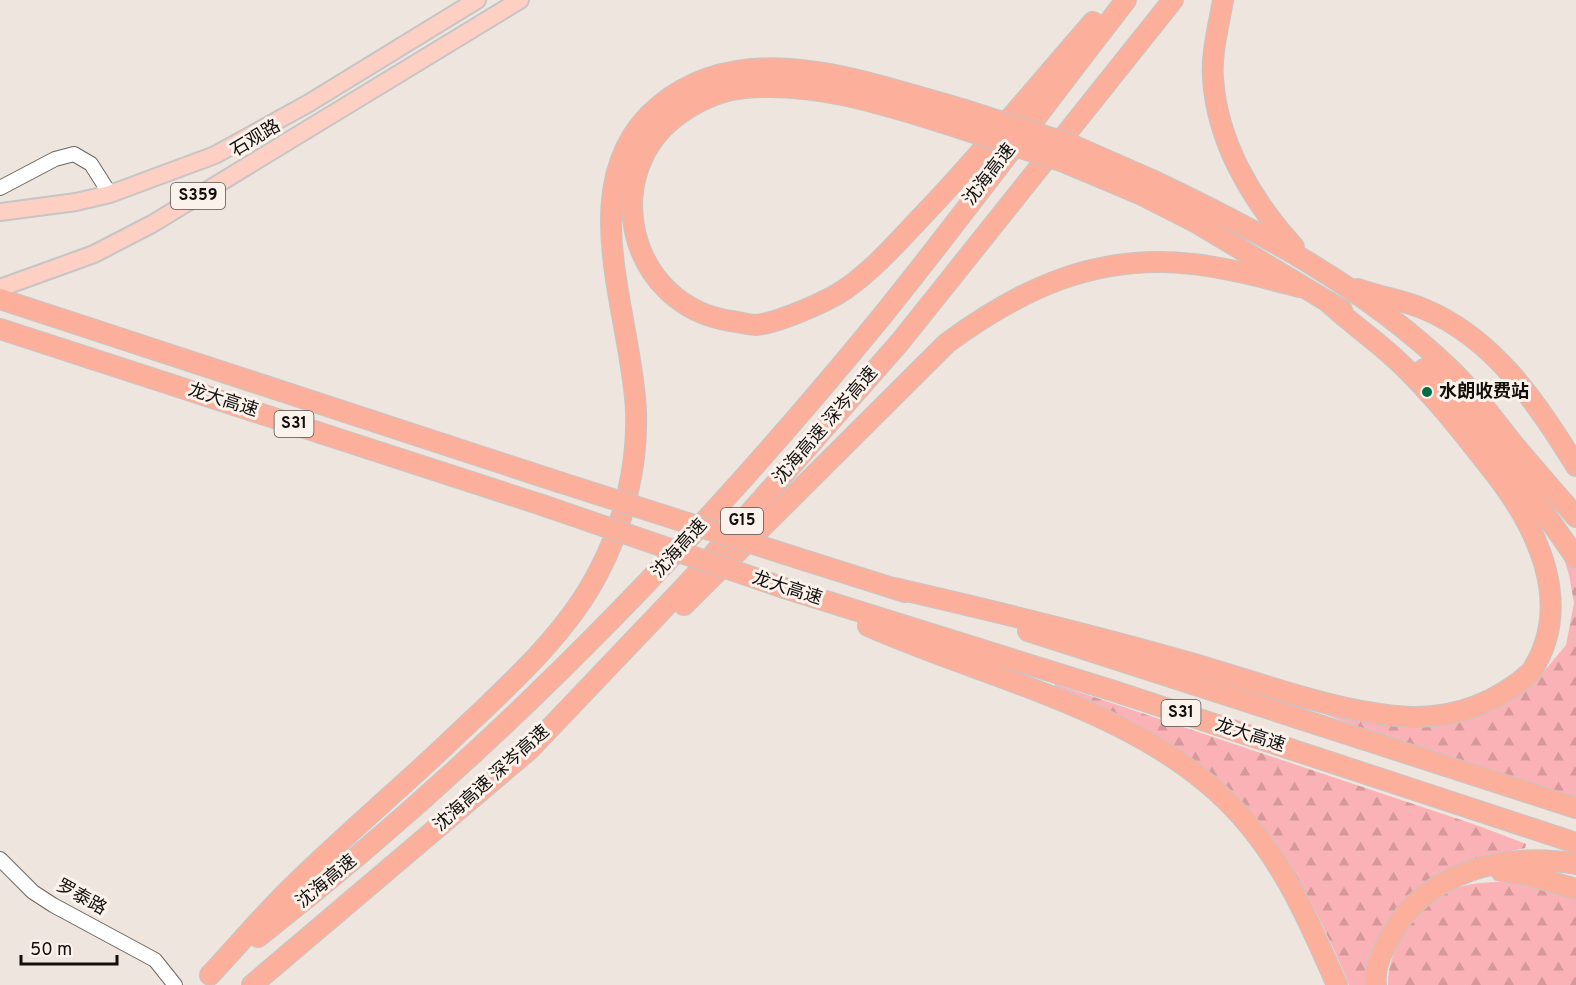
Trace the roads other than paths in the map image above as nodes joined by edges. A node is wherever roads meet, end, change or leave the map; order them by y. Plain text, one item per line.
1 (477, 0) edge
2 (520, 0) edge
3 (1113, 0) edge
4 (1126, 0) edge
5 (1173, 0) edge
6 (1223, 0) edge
7 (1146, 187) junction
8 (0, 188) edge
9 (110, 194) junction
10 (0, 212) edge
11 (1309, 265) junction
12 (1333, 280) junction
13 (1300, 287) junction
14 (0, 288) edge
15 (0, 299) edge
16 (1330, 304) junction
17 (0, 329) edge
18 (1576, 466) edge
19 (1576, 517) edge
20 (1576, 558) edge
21 (784, 588) junction
22 (894, 588) junction
23 (530, 749) junction
24 (1576, 808) edge
25 (1576, 843) edge
26 (0, 859) edge
27 (1576, 864) edge
28 (1478, 868) junction
29 (1576, 889) edge
30 (203, 980) edge
31 (175, 985) edge
32 (252, 985) edge
33 (1337, 985) edge
34 (1376, 985) edge

1 - 9 main road, 石观路 / S359
2 - 14 main road, 石观路 / S359
3 - 7 highway, bridge
4 - 30 highway, 沈海高速 / G15
5 - 23 highway, 沈海高速 深岑高速 / G15
6 - 11 highway
7 - 11 highway
7 - 13 highway
7 - 30 highway, bridge
8 - 9 street
9 - 10 main road, 石观路 / S359
11 - 12 highway
12 - 18 highway
12 - 19 highway
13 - 16 highway
13 - 23 highway
15 - 22 highway, 龙大高速 / S31, bridge
16 - 20 highway
16 - 22 highway
17 - 21 highway, 龙大高速 / S31, bridge
21 - 25 highway, 龙大高速 / S31
21 - 33 highway
22 - 24 highway, 龙大高速 / S31
23 - 32 highway, 沈海高速 深岑高速 / G15
26 - 31 street, 罗泰路
27 - 28 highway
28 - 29 highway
28 - 34 highway

